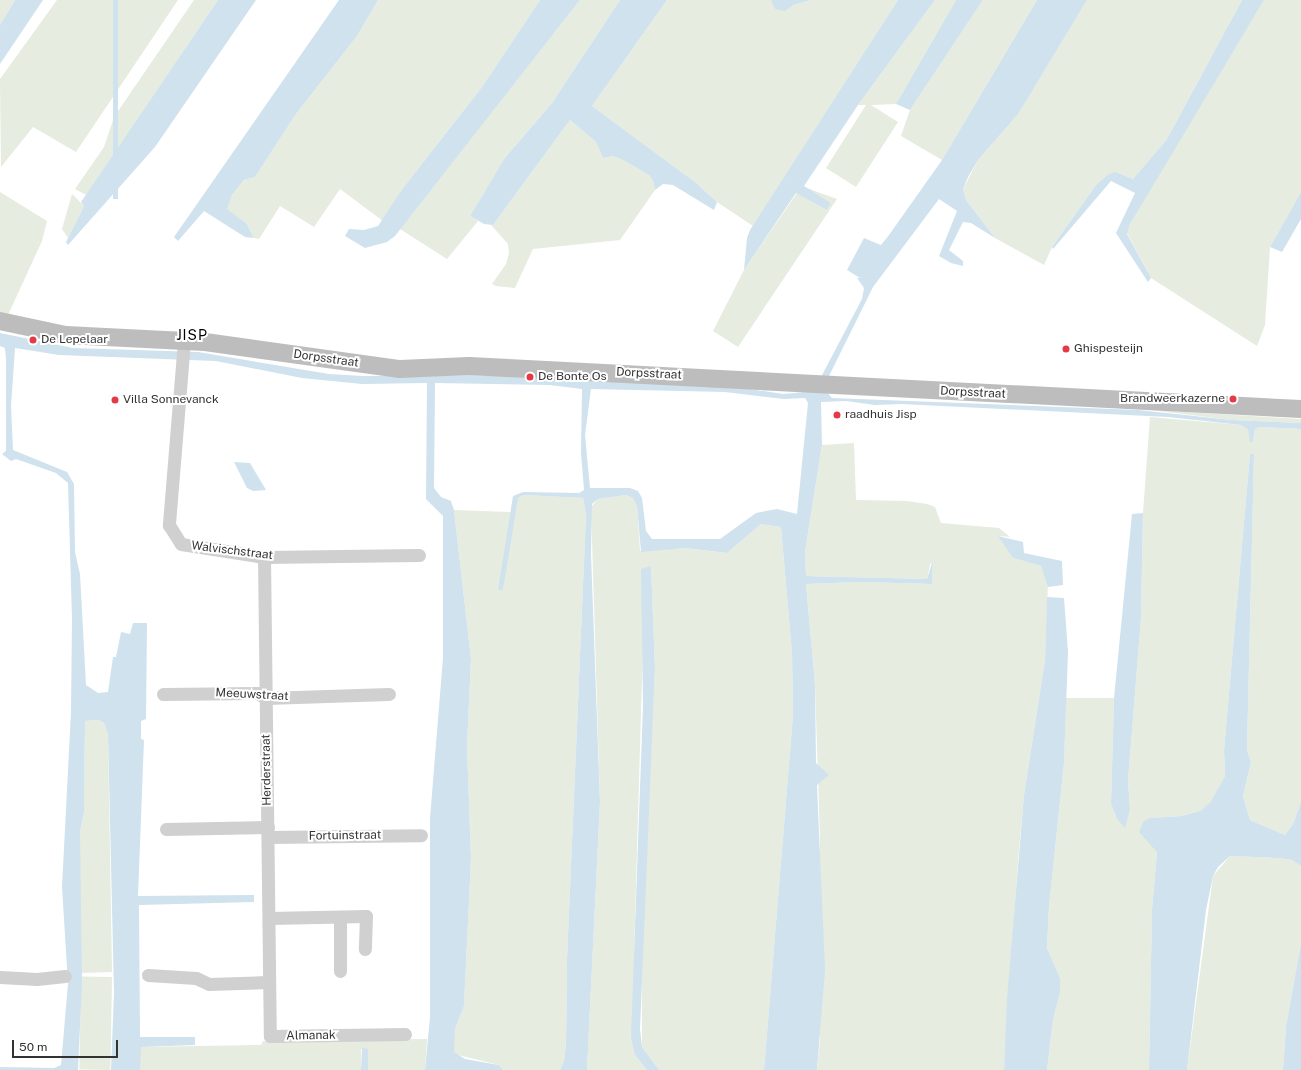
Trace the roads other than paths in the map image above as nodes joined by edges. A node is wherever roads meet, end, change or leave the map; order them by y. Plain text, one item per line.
1 (0, 321) edge
2 (184, 346) junction
3 (1301, 409) edge
4 (419, 555) dead end
5 (264, 557) junction
6 (163, 694) dead end
7 (389, 694) dead end
8 (266, 698) junction
9 (166, 829) dead end
10 (268, 832) junction
11 (421, 835) dead end
12 (340, 917) junction
13 (269, 918) junction
14 (365, 949) dead end
15 (340, 971) dead end
16 (148, 975) dead end
17 (65, 976) dead end
18 (0, 977) edge
19 (269, 982) junction
20 (405, 1034) dead end

1 - 2 street, Dorpsstraat
2 - 3 street, Dorpsstraat
2 - 5 street, Walvischstraat
4 - 5 street, Walvischstraat
5 - 8 street, Herderstraat
6 - 8 street, Meeuwstraat
7 - 8 street, Meeuwstraat
8 - 10 street, Herderstraat
9 - 10 street, Fortuinstraat
10 - 11 street, Fortuinstraat
10 - 13 street, Herderstraat
12 - 13 street
12 - 14 street
12 - 15 street
13 - 19 street, Herderstraat
16 - 19 street
17 - 18 street
19 - 20 street, Almanak

